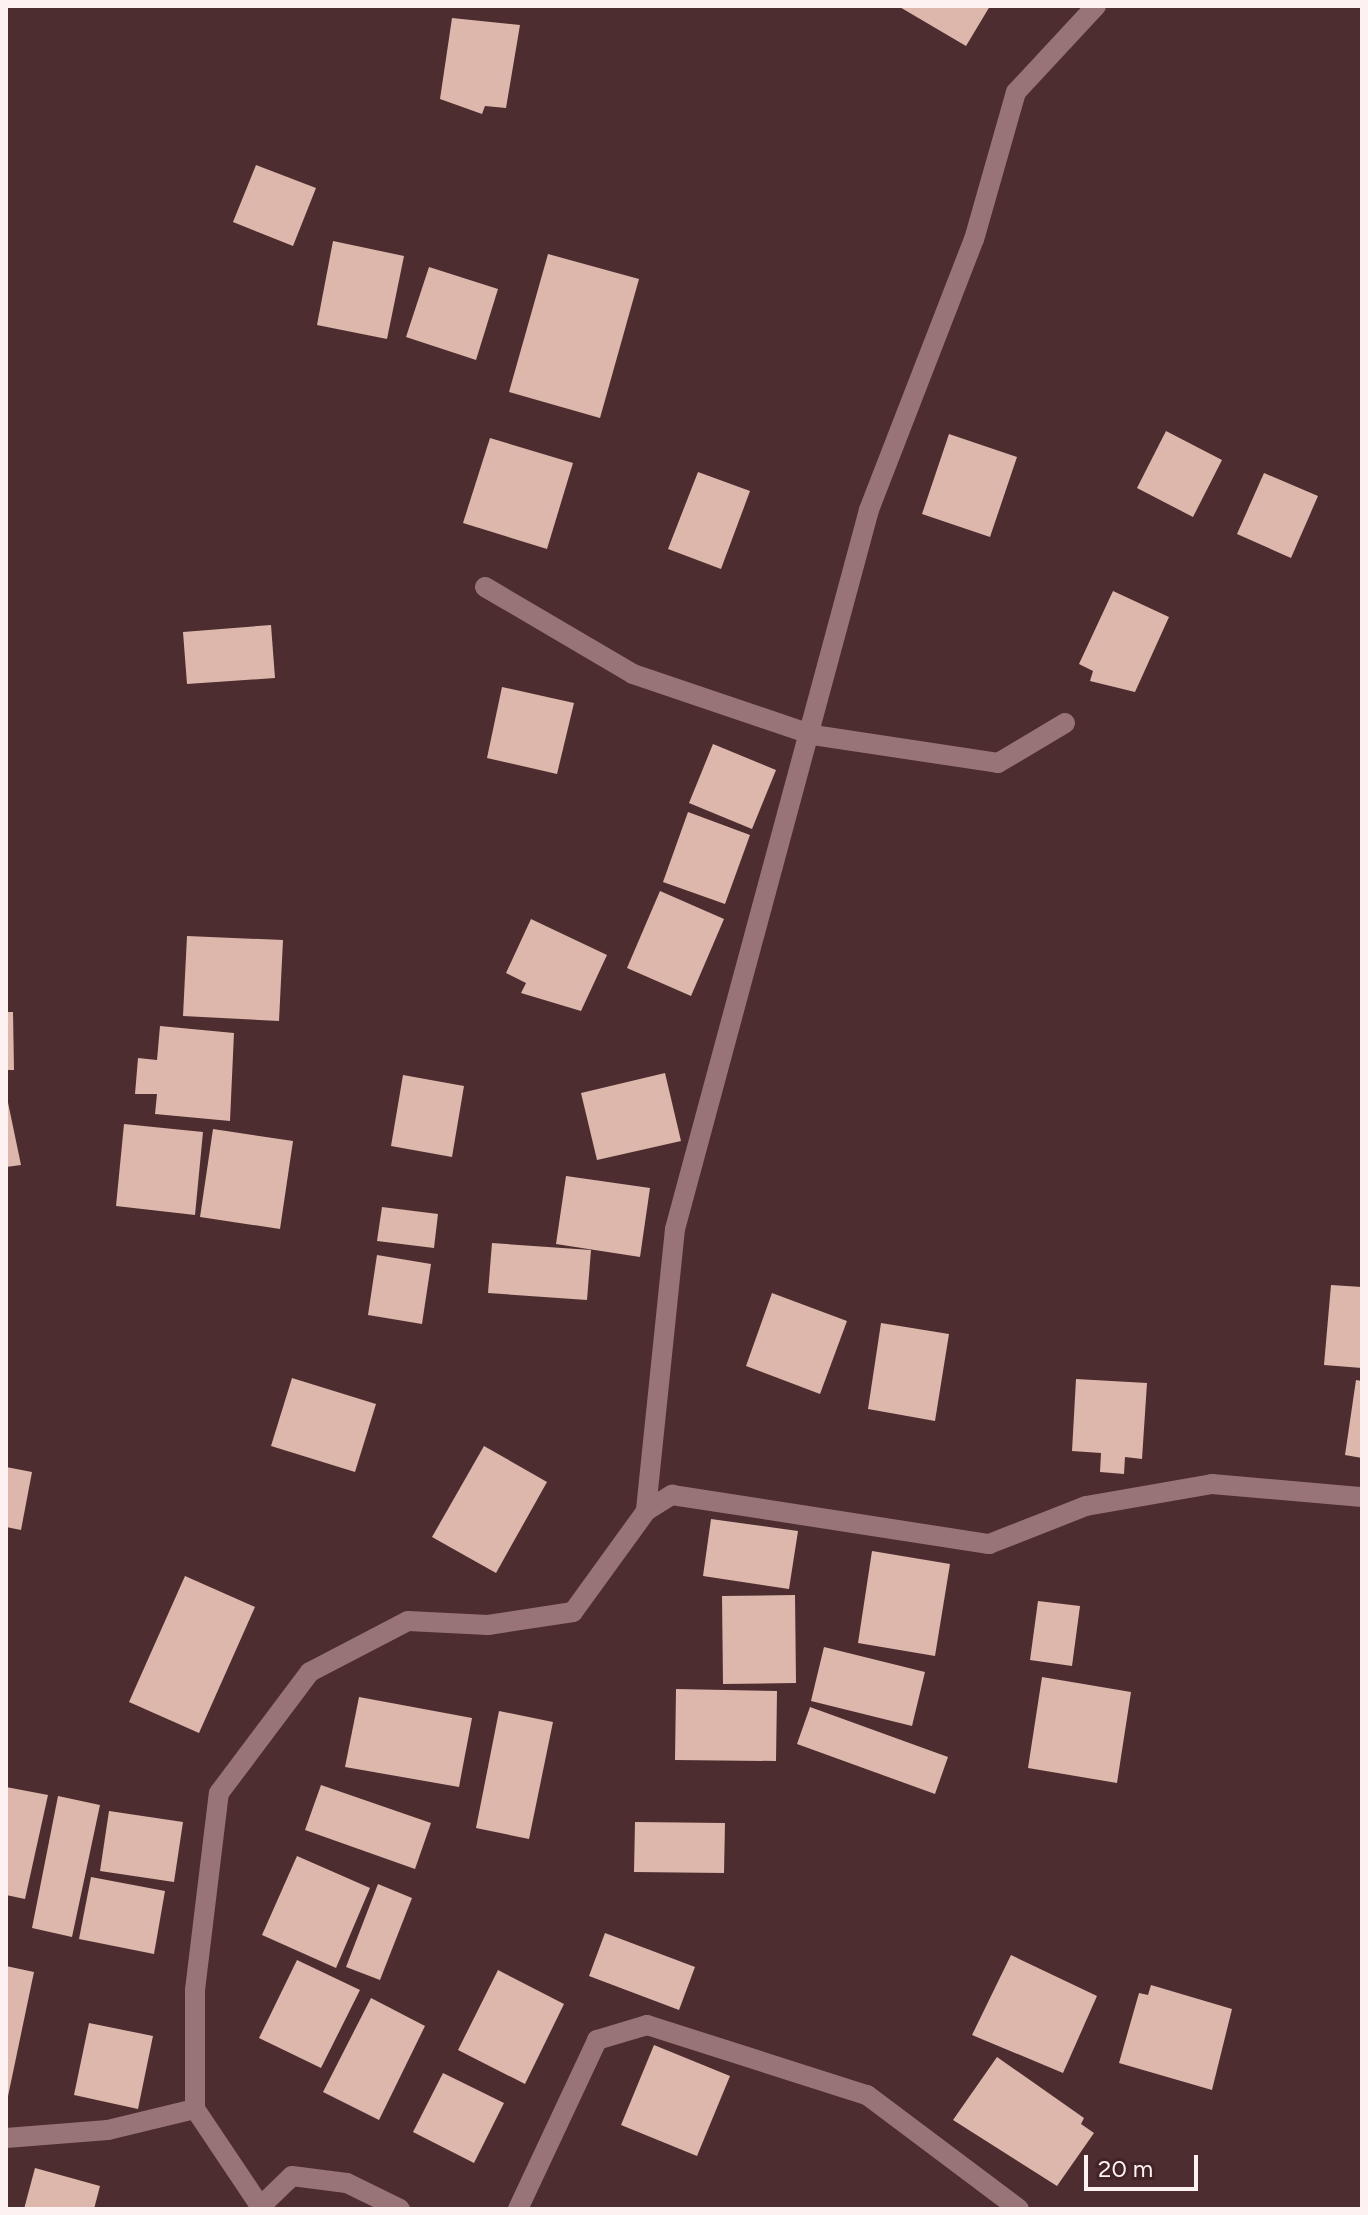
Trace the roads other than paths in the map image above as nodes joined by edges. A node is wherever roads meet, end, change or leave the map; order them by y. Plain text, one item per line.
1 (1096, 6) edge
2 (485, 587) dead end
3 (1065, 723) dead end
4 (813, 735) junction
5 (1362, 1497) edge
6 (646, 1511) junction
7 (195, 2109) junction
8 (6, 2138) edge
9 (262, 2206) edge
10 (400, 2209) edge
11 (518, 2209) edge
12 (1019, 2209) edge

1 - 4 street
2 - 4 street
3 - 4 street
4 - 6 street
5 - 6 street
6 - 7 street
7 - 8 street
7 - 9 street
9 - 10 street
11 - 12 street

